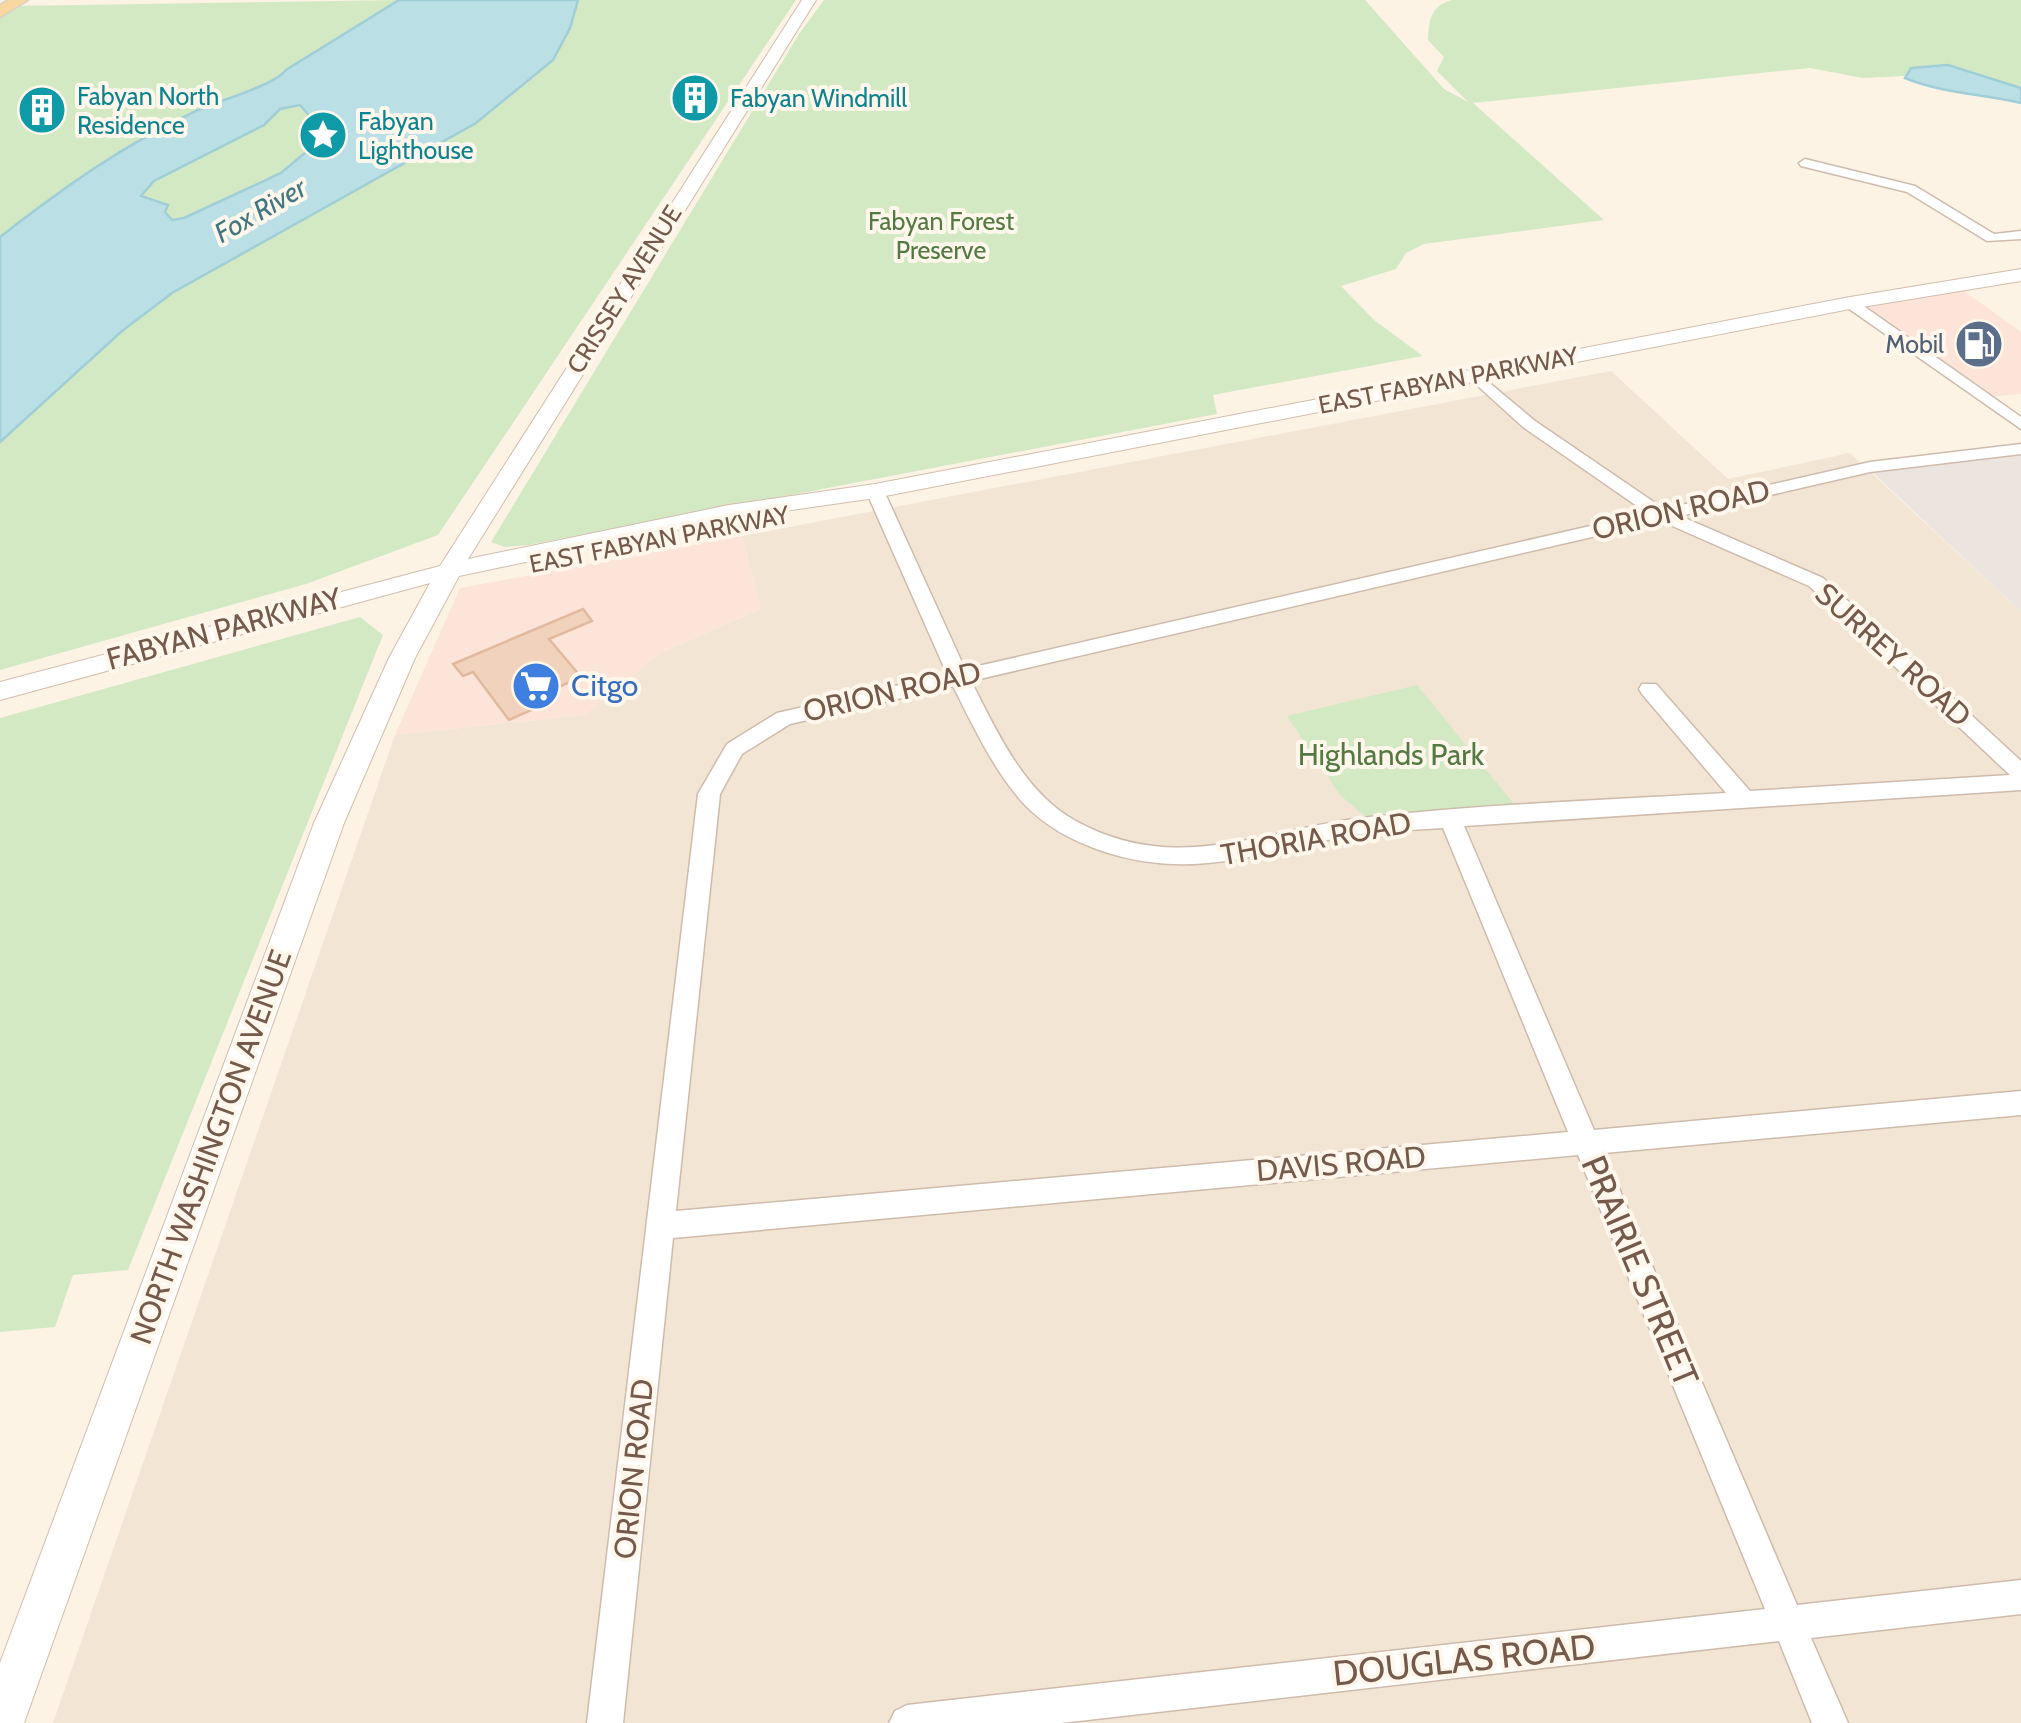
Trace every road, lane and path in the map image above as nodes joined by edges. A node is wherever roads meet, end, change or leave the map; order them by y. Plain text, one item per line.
1 (20, 0) edge
2 (809, 0) edge
3 (0, 12) edge
4 (1806, 163) dead end
5 (2021, 234) edge
6 (2021, 275) edge
7 (1850, 303) junction
8 (1474, 375) junction
9 (2021, 424) edge
10 (2021, 449) edge
11 (875, 491) junction
12 (1660, 514) junction
13 (446, 575) junction
14 (158, 653) junction
15 (961, 676) junction
16 (1649, 689) dead end
17 (0, 691) edge
18 (0, 704) edge
19 (2021, 773) edge
20 (2021, 782) edge
21 (1744, 800) junction
22 (1450, 819) junction
23 (2021, 1103) edge
24 (1585, 1142) junction
25 (661, 1226) junction
26 (2021, 1597) edge
27 (1788, 1623) junction
28 (1, 1723) edge
29 (605, 1723) edge
30 (906, 1723) edge
31 (1830, 1723) edge

1 - 3 main road
2 - 13 main road, CRISSEY AVENUE
4 - 5 street
6 - 7 main road, EAST FABYAN PARKWAY
7 - 8 main road, EAST FABYAN PARKWAY
7 - 9 street
8 - 11 main road, EAST FABYAN PARKWAY
8 - 12 street, SURREY ROAD
10 - 12 street, ORION ROAD
11 - 13 main road, EAST FABYAN PARKWAY
11 - 15 street, THORIA ROAD
12 - 15 street, ORION ROAD
12 - 19 street, SURREY ROAD
13 - 14 main road, FABYAN PARKWAY
13 - 28 main road, NORTH WASHINGTON AVENUE
14 - 17 main road, FABYAN PARKWAY
14 - 18 main road, FABYAN PARKWAY
15 - 22 street, THORIA ROAD
15 - 25 street, ORION ROAD
16 - 21 street
20 - 21 street, THORIA ROAD
21 - 22 street, THORIA ROAD
22 - 24 street, PRAIRIE STREET
23 - 24 street, DAVIS ROAD
24 - 25 street, DAVIS ROAD
24 - 27 street, PRAIRIE STREET
25 - 29 street, ORION ROAD
26 - 27 street, DOUGLAS ROAD
27 - 30 street, DOUGLAS ROAD
27 - 31 street, PRAIRIE STREET

